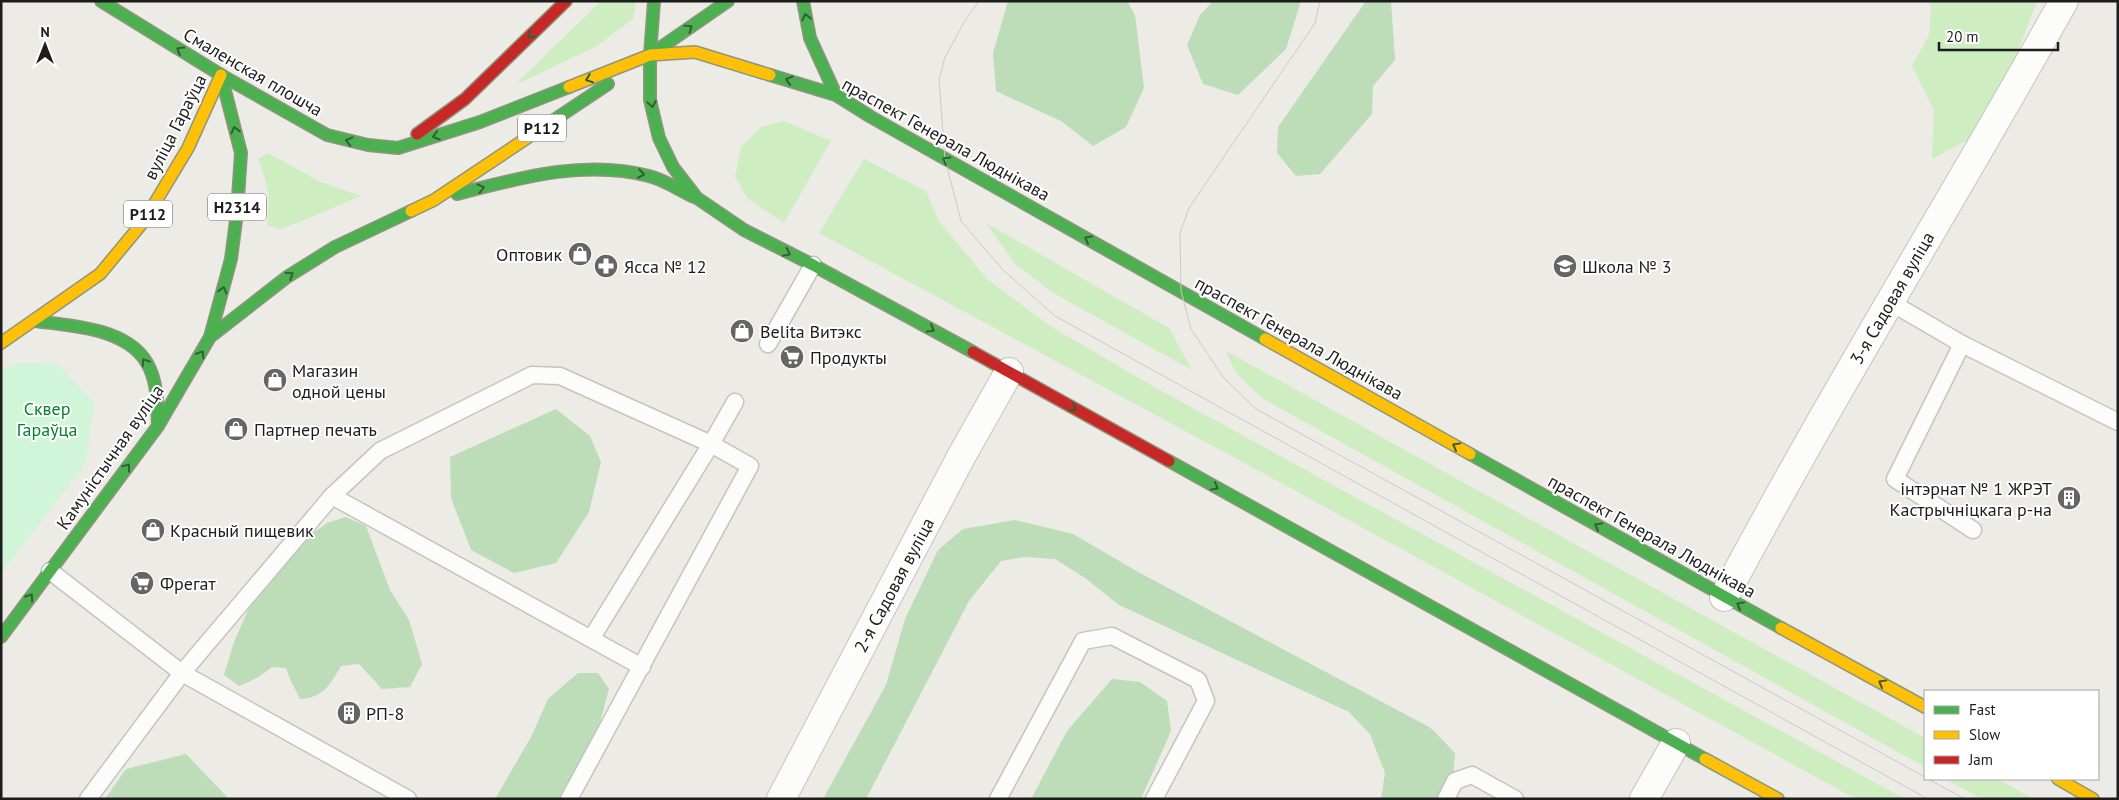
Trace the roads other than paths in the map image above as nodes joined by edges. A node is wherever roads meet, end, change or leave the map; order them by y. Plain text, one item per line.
1 (101, 1) edge
2 (566, 1) edge
3 (654, 1) edge
4 (728, 1) edge
5 (803, 1) edge
6 (2064, 1) edge
7 (650, 55) junction
8 (221, 75) junction
9 (836, 95) junction
10 (398, 148) junction
11 (697, 198) junction
12 (434, 200) junction
13 (813, 265) junction
14 (1890, 302) junction
15 (35, 321) junction
16 (1, 334) edge
17 (210, 338) junction
18 (1, 343) edge
19 (768, 344) dead end
20 (1962, 344) junction
21 (1009, 372) junction
22 (735, 402) dead end
23 (2118, 422) edge
24 (158, 426) junction
25 (711, 444) junction
26 (332, 496) junction
27 (1973, 530) dead end
28 (50, 571) junction
29 (1724, 596) junction
30 (1, 637) edge
31 (591, 639) junction
32 (642, 667) junction
33 (182, 673) junction
34 (1924, 705) edge
35 (1676, 743) junction
36 (2060, 780) edge
37 (88, 799) edge
38 (408, 799) edge
39 (569, 799) edge
40 (781, 799) edge
41 (998, 799) edge
42 (1154, 799) edge
43 (1446, 799) edge
44 (1515, 799) edge
45 (1644, 799) edge
46 (1778, 799) edge
47 (2093, 799) edge

8 -> 1 main road, Смаленская плошча
2 -> 10 main road
3 - 7 main road
7 -> 4 main road, Р112
9 -> 5 main road
6 - 14 street, 3-я Садовая вуліца
9 -> 7 main road, праспект Генерала Люднікава
7 -> 10 main road
7 -> 11 main road
7 - 12 main road, Р112
10 -> 8 main road, Смаленская плошча
8 - 15 main road, вуліца Гараўца / Р112
17 -> 8 main road, Н2314
29 -> 9 main road, праспект Генерала Люднікава
12 -> 11 main road
11 -> 13 main road
17 -> 12 main road, Камуністычная вуліца / Р112
13 - 19 lane
13 -> 21 main road
14 - 20 lane
14 - 29 street, 3-я Садовая вуліца
15 - 16 main road, вуліца Гараўца / Р112
15 - 18 main road, вуліца Гараўца
24 -> 15 main road
24 -> 17 main road, Камуністычная вуліца / Р112
20 - 23 lane
20 - 27 lane
21 -> 35 main road
21 - 40 street, 2-я Садовая вуліца
22 - 25 lane
28 -> 24 main road, Камуністычная вуліца / Р112
25 - 26 lane
25 - 31 lane
25 - 32 lane
26 - 31 lane
26 - 33 lane
30 -> 28 main road, Камуністычная вуліца / Р112
28 - 33 lane
34 -> 29 main road, праспект Генерала Люднікава
31 - 32 lane
32 - 39 lane
33 - 37 lane
33 - 38 lane
35 - 45 street
35 - 46 main road
36 - 47 main road
41 - 42 lane
43 - 44 lane

